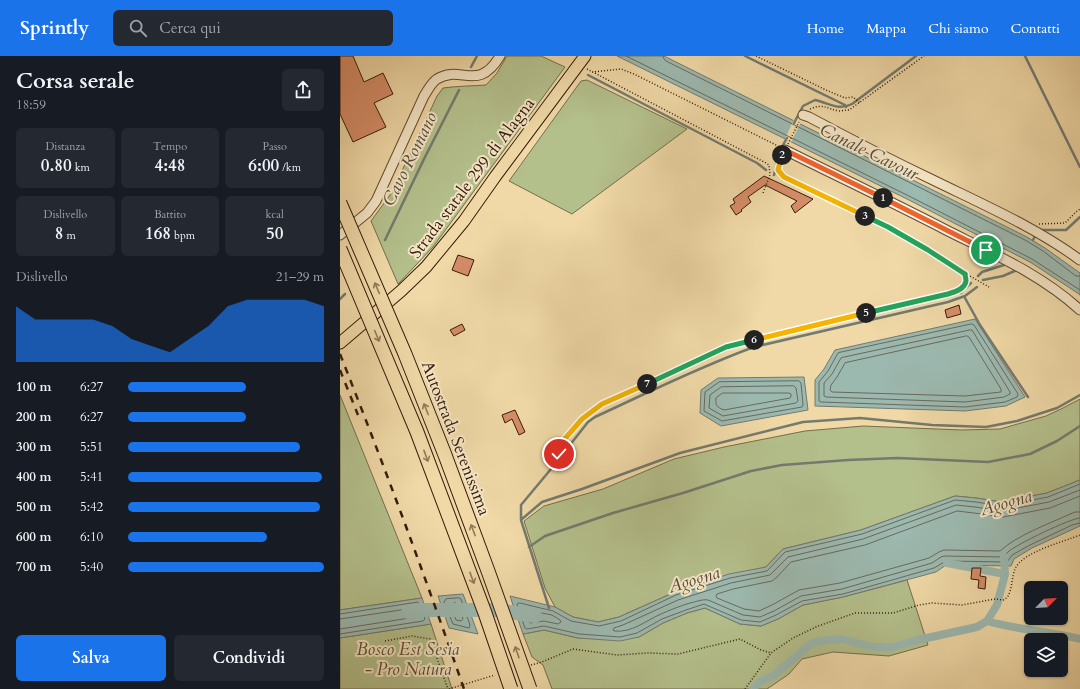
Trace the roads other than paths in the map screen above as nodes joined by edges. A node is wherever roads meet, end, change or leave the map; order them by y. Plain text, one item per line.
1 (500, 56) edge
2 (581, 60) edge
3 (802, 116) road end
4 (786, 148) road end
5 (340, 203) edge
6 (340, 235) edge
7 (340, 248) edge
8 (1080, 260) edge
9 (1080, 310) edge
10 (340, 343) edge
11 (511, 689) edge
12 (530, 689) edge

1 - 6 street
2 - 10 main road, Strada statale 299 di Alagna
3 - 8 street
4 - 9 street
12 -> 5 highway, Autostrada Serenissima, bridge
7 -> 11 highway, Autostrada Serenissima, bridge

